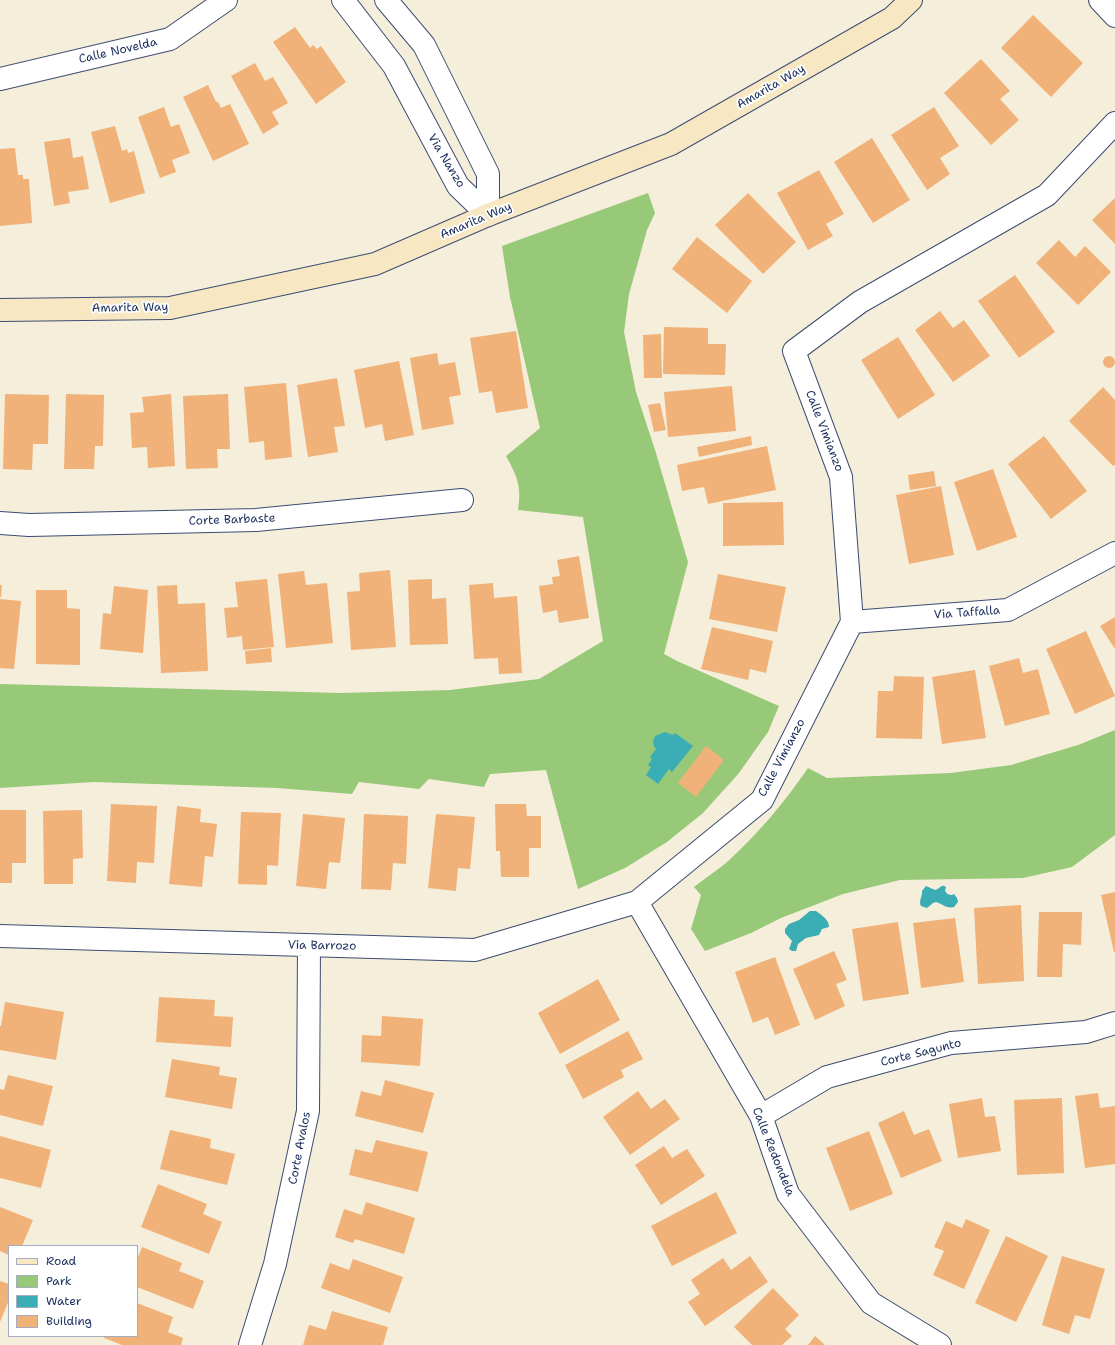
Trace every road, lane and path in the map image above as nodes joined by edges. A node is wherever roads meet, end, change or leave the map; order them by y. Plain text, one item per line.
1 (226, 0) edge
2 (343, 0) edge
3 (386, 0) edge
4 (911, 0) edge
5 (1100, 0) edge
6 (1115, 16) edge
7 (0, 78) edge
8 (1115, 123) edge
9 (488, 215) junction
10 (0, 310) edge
11 (462, 500) dead end
12 (0, 523) edge
13 (1115, 553) edge
14 (852, 622) junction
15 (637, 902) junction
16 (0, 936) edge
17 (310, 946) junction
18 (1115, 1023) edge
19 (761, 1116) junction
20 (250, 1345) edge
21 (940, 1345) edge

1 - 7 street, Calle Novelda
2 - 9 street, Via Nanzo
3 - 9 street
4 - 9 street, Amarita Way
5 - 6 street
8 - 14 street, Calle Vimianzo
9 - 10 street, Amarita Way
11 - 12 street, Corte Barbaste
13 - 14 street, Via Taffalla
14 - 15 street, Calle Vimianzo
15 - 17 street, Via Barrozo
15 - 19 street, Calle Redondela
16 - 17 street, Via Barrozo
17 - 20 street, Corte Avalos
18 - 19 street, Corte Sagunto
19 - 21 street, Calle Redondela

